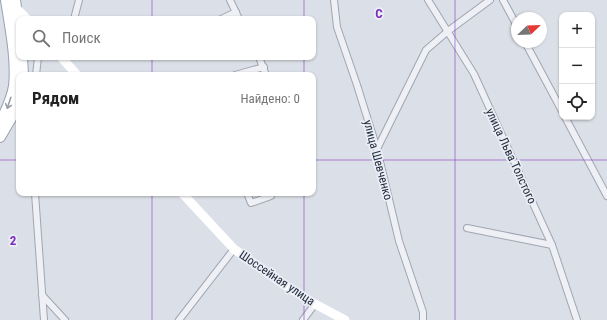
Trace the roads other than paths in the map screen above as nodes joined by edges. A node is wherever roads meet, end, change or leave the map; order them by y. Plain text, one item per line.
1 (79, 0) edge
2 (230, 0) edge
3 (334, 0) edge
4 (428, 0) edge
5 (490, 0) edge
6 (503, 0) edge
7 (11, 4) edge
8 (236, 12) junction
9 (511, 15) edge
10 (24, 16) edge
11 (75, 16) edge
12 (227, 16) edge
13 (238, 16) edge
14 (16, 22) edge
15 (448, 31) junction
16 (529, 48) edge
17 (22, 60) edge
18 (38, 60) edge
19 (64, 60) edge
20 (260, 60) edge
21 (264, 67) junction
22 (23, 72) edge
23 (36, 72) edge
24 (74, 72) edge
25 (246, 72) edge
26 (265, 72) edge
27 (559, 105) edge
28 (16, 110) edge
29 (567, 120) edge
30 (0, 123) edge
31 (0, 137) edge
32 (377, 149) junction
33 (34, 196) edge
34 (185, 196) edge
35 (248, 196) edge
36 (272, 196) dead end
37 (607, 196) edge
38 (468, 228) dead end
39 (552, 245) junction
40 (234, 249) junction
41 (42, 295) junction
42 (315, 304) junction
43 (44, 320) edge
44 (65, 320) edge
45 (179, 320) edge
46 (303, 320) edge
47 (345, 320) edge
48 (423, 320) edge
49 (577, 320) edge

1 - 11 street
2 - 8 street
3 - 32 street, улица Шевченко
4 - 15 street, улица Льва Толстого
5 - 15 street
6 - 9 street
7 - 10 main road
7 - 14 main road
7 -> 30 main road
8 - 12 street
8 - 13 street
15 - 32 street
15 - 39 street, улица Льва Толстого
16 - 27 street
17 - 22 main road
18 - 23 street
19 - 24 main road
20 - 21 street
21 - 25 street
21 - 26 street
28 - 31 main road
29 - 37 street
32 - 48 street, улица Шевченко
33 - 41 street
34 - 40 main road, Шоссейная улица
35 - 36 street
38 - 39 street
39 - 49 street, улица Льва Толстого
40 - 42 main road, Шоссейная улица
40 - 45 street
41 - 43 street
41 - 44 street
42 - 46 street
42 - 47 main road, Шоссейная улица

